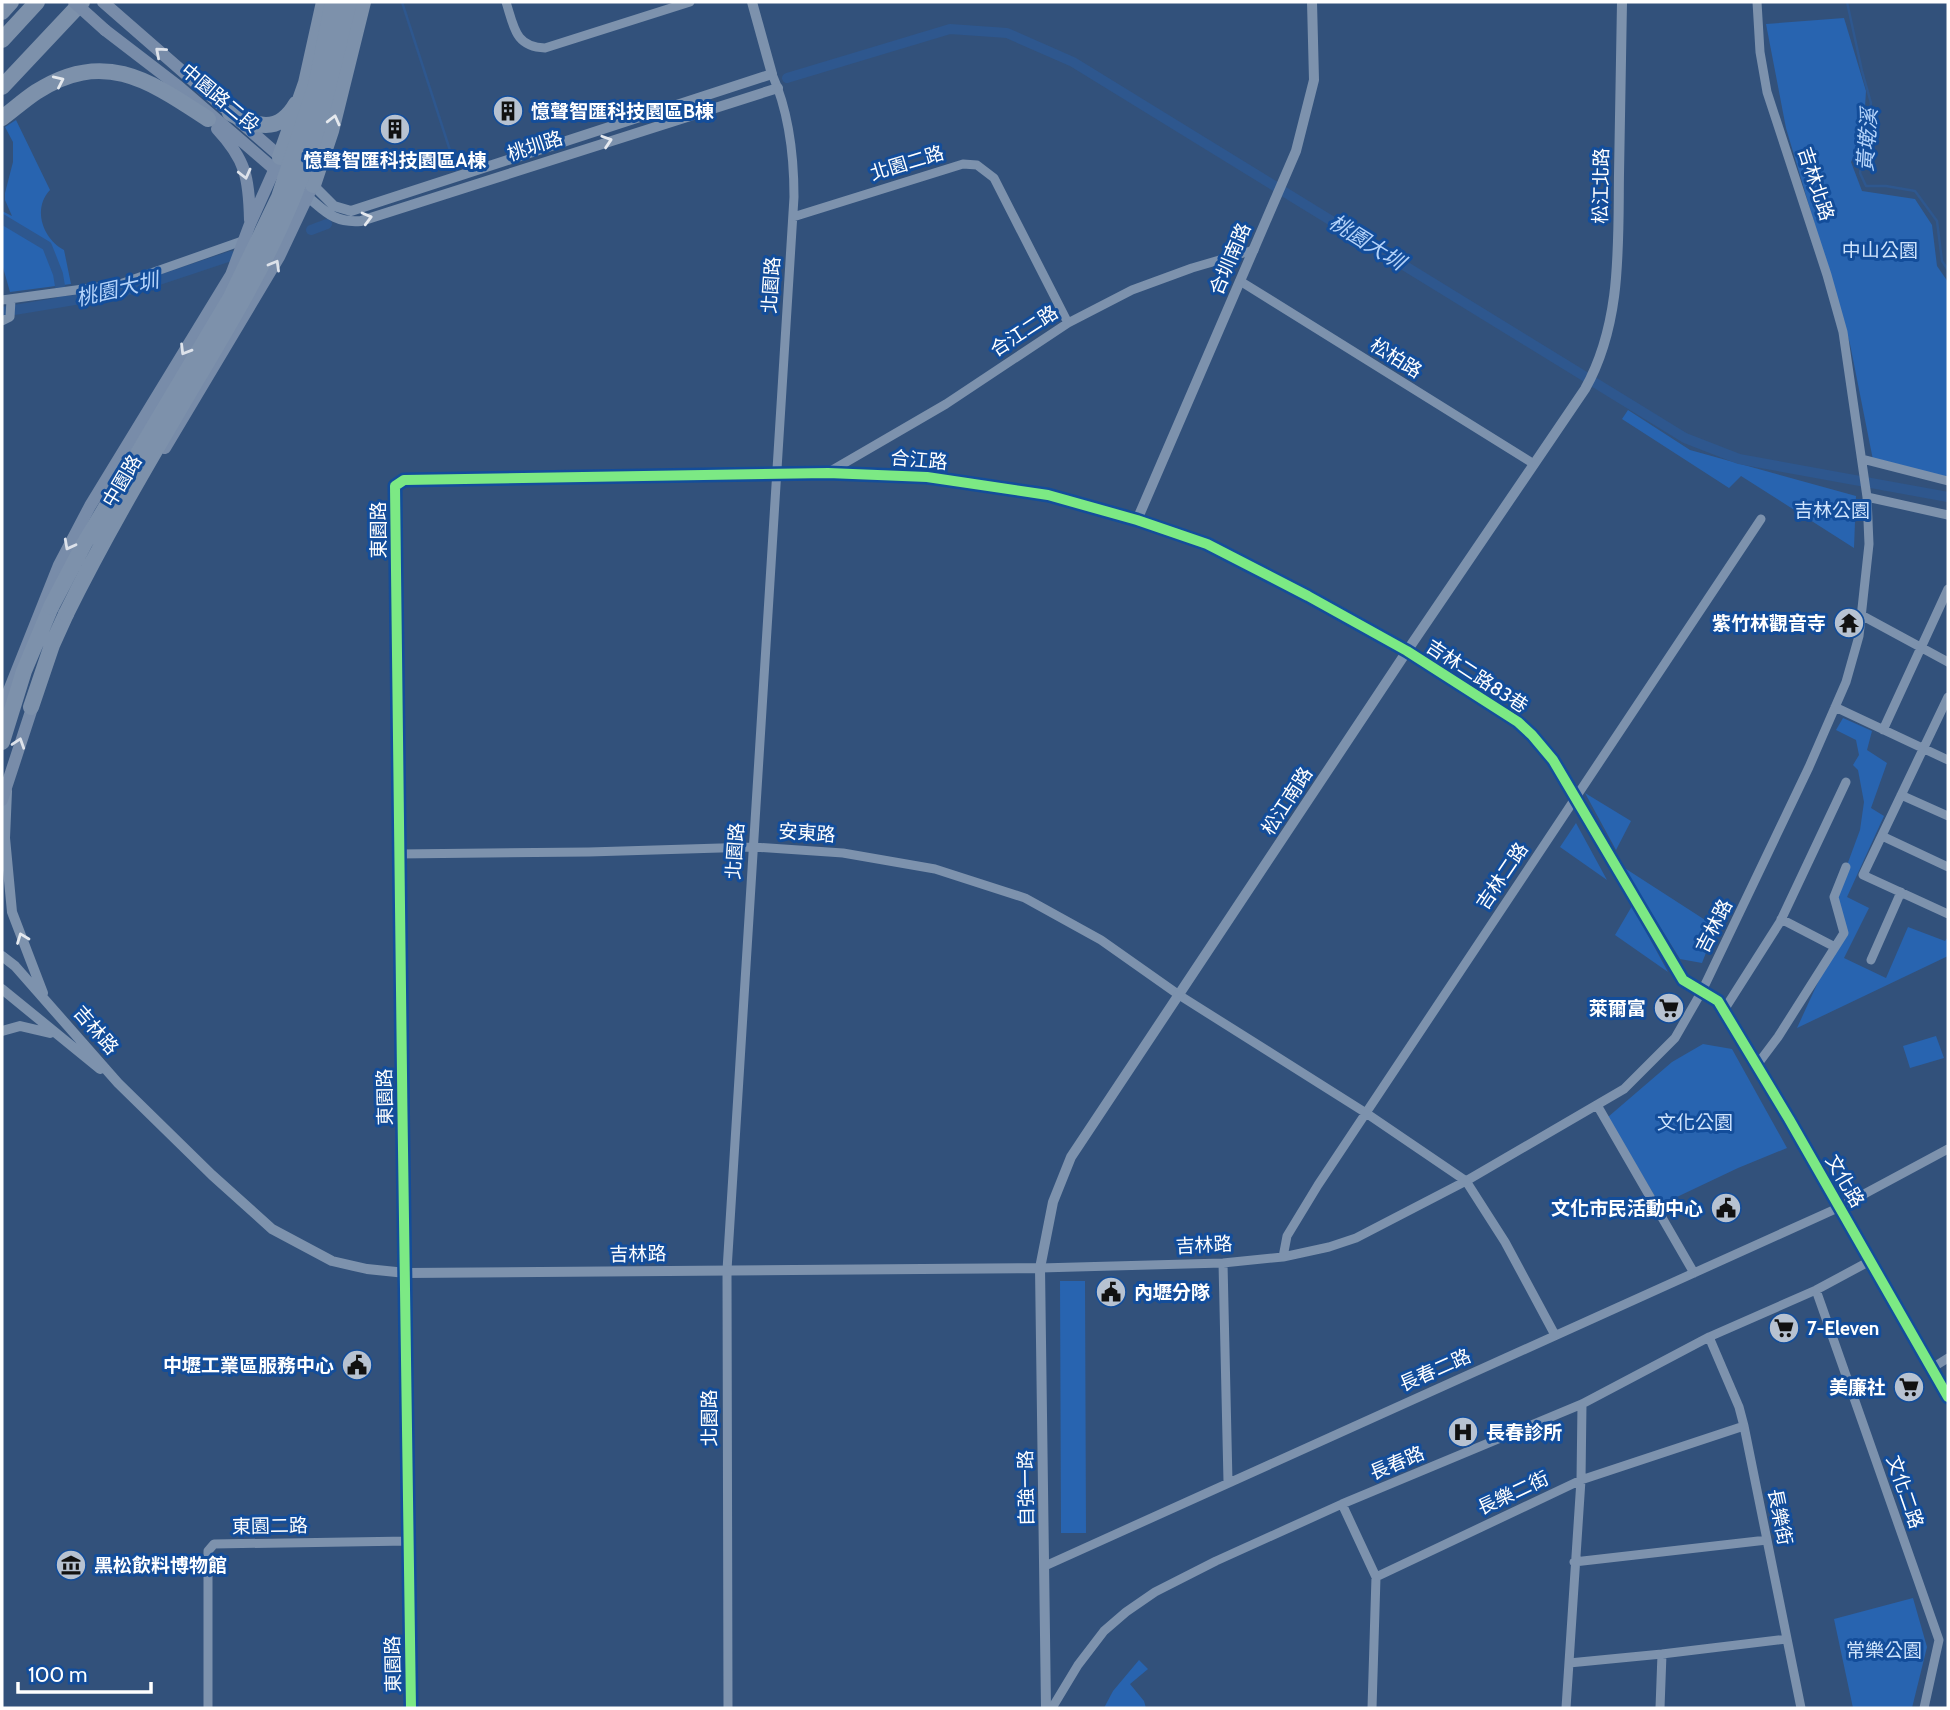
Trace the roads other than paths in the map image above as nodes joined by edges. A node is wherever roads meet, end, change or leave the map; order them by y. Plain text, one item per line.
1 (11, 2) edge
2 (37, 2) edge
3 (67, 2) edge
4 (74, 2) edge
5 (82, 2) edge
6 (103, 2) edge
7 (326, 2) edge
8 (334, 2) edge
9 (341, 2) edge
10 (349, 2) edge
11 (361, 2) edge
12 (506, 2) edge
13 (690, 2) edge
14 (752, 2) edge
15 (1312, 2) edge
16 (1622, 2) edge
17 (1757, 2) edge
18 (2, 12) edge
19 (2, 40) edge
20 (772, 74) junction
21 (2, 75) edge
22 (306, 83) junction
23 (2, 87) edge
24 (778, 88) junction
25 (193, 98) junction
26 (230, 113) junction
27 (2, 118) edge
28 (208, 119) junction
29 (277, 163) junction
30 (295, 177) junction
31 (310, 190) junction
32 (793, 217) junction
33 (250, 224) junction
34 (245, 240) junction
35 (1254, 250) junction
36 (1240, 281) junction
37 (6, 300) edge
38 (6, 319) edge
39 (1068, 323) junction
40 (228, 345) junction
41 (1597, 369) joint
42 (1862, 459) junction
43 (1534, 464) junction
44 (828, 473) junction
45 (777, 474) junction
46 (1948, 481) edge
47 (396, 486) joint
48 (1867, 493) junction
49 (1948, 515) edge
50 (1761, 519) dead end
51 (1137, 520) junction
52 (1948, 589) edge
53 (58, 610) junction
54 (1863, 616) junction
55 (1920, 648) junction
56 (1406, 652) junction
57 (1948, 662) edge
58 (1947, 702) edge
59 (31, 707) junction
60 (1835, 707) junction
61 (2, 708) edge
62 (1883, 730) junction
63 (2, 742) edge
64 (1923, 748) junction
65 (1948, 760) edge
66 (7, 780) junction
67 (1846, 782) dead end
68 (1901, 795) junction
69 (1576, 799) junction
70 (2, 800) edge
71 (1948, 816) edge
72 (1882, 836) junction
73 (753, 847) junction
74 (398, 854) junction
75 (1846, 867) dead end
76 (1948, 867) edge
77 (1901, 892) junction
78 (1948, 914) edge
79 (1781, 919) junction
80 (1835, 947) junction
81 (2, 956) edge
82 (1871, 960) dead end
83 (2, 989) edge
84 (1702, 991) junction
85 (1180, 995) junction
86 (47, 1002) junction
87 (1724, 1010) junction
88 (2, 1031) edge
89 (56, 1034) junction
90 (1756, 1065) junction
91 (118, 1083) junction
92 (1597, 1105) junction
93 (1366, 1113) junction
94 (1948, 1149) edge
95 (1465, 1181) junction
96 (1839, 1207) junction
97 (1283, 1257) junction
98 (1870, 1261) junction
99 (1223, 1263) junction
100 (1040, 1268) junction
101 (727, 1270) junction
102 (406, 1273) junction
103 (1694, 1273) junction
104 (1816, 1290) junction
105 (1555, 1335) junction
106 (1709, 1337) junction
107 (1948, 1359) edge
108 (1932, 1368) junction
109 (1948, 1397) edge
110 (1582, 1404) junction
111 (1744, 1426) junction
112 (1581, 1480) junction
113 (1228, 1482) junction
114 (1342, 1504) junction
115 (1767, 1540) junction
116 (409, 1541) junction
117 (1574, 1562) junction
118 (1045, 1566) junction
119 (1376, 1577) junction
120 (1944, 1638) edge
121 (1787, 1639) junction
122 (1662, 1654) junction
123 (1569, 1663) junction
124 (208, 1708) edge
125 (411, 1708) edge
126 (728, 1708) edge
127 (1046, 1708) edge
128 (1052, 1708) edge
129 (1372, 1708) edge
130 (1566, 1708) edge
131 (1660, 1708) edge
132 (1801, 1708) edge
133 (1924, 1708) edge

1 - 18 highway
2 - 19 highway
3 - 21 highway
4 - 25 main road, 中園路二段, bridge
5 - 23 highway
26 -> 6 main road, 中園路二段
7 - 22 highway
8 - 53 highway, bridge
9 - 30 highway
10 - 53 highway, bridge
31 -> 11 highway
12 - 13 street
14 - 20 street, 北園路
15 - 35 street, 合圳南路
16 - 41 street, 松江北路
17 - 42 street, 吉林北路
20 - 24 street, 北園路
20 - 31 street, 桃圳路
22 - 26 highway
22 - 29 highway
31 -> 24 street, 桃圳路
24 - 32 street, 北園路
25 - 28 main road
25 - 29 main road, 中園路二段
26 - 29 main road, 中園路二段
27 -> 28 highway
28 -> 33 main road
29 - 30 main road, 中園路二段
29 - 33 main road, 中園路
30 - 31 main road, 中園路二段
30 - 40 main road
40 -> 31 main road, 中園路
32 - 39 street, 北園二路
32 - 45 street, 北園路
33 - 34 main road, 中園路
34 - 37 street
34 -> 61 main road, 中園路
35 - 36 street, 合圳南路
35 - 39 street, 合江二路
36 - 43 street, 松柏路
36 - 51 street, 合圳南路
37 - 38 street
39 - 44 street, 合江二路
40 - 59 main road, 中園路
41 - 43 street, 松江南路
42 - 46 street
42 - 48 street, 吉林路
43 - 56 street, 松江南路
44 - 45 street, 合江路
44 - 51 street, 合江路
45 - 47 street, 合江路
45 - 73 street, 北園路
47 - 74 street, 東園路
48 - 49 street
48 - 54 street, 吉林路
50 - 69 street, 吉林二路
51 - 56 street, 合江路
52 - 55 street
53 - 59 highway
53 - 63 highway
54 - 55 street
54 - 60 street, 吉林路
55 - 57 street
55 - 62 street
56 - 69 street, 吉林二路83巷
56 - 85 street, 松江南路
58 - 64 street
66 -> 59 main road, 中園路
60 - 62 street
60 - 84 street, 吉林路
62 - 64 street
64 - 65 street
64 - 68 street
66 - 70 main road, 中園路
86 -> 66 street
67 - 79 street
68 - 71 street
68 - 72 street
69 - 84 street, 吉林二路83巷
69 - 93 street, 吉林二路
72 - 76 street
72 - 77 street
73 - 74 street, 安東路
73 - 85 street, 安東路
73 - 101 street, 北園路
74 - 102 street, 東園路
75 - 80 street
77 - 78 street
77 - 82 street
79 - 80 street
79 - 87 street
80 - 90 street
81 - 86 street, 吉林路
83 - 89 street, 吉林路
84 - 87 street, 文化路
84 - 92 street, 吉林路
85 - 93 street, 安東路
85 - 100 street, 松江南路
86 - 91 street, 吉林路
87 - 90 street, 文化路
88 - 89 street
89 - 91 street, 吉林路
90 - 96 street, 文化路
91 - 102 street, 吉林路
92 - 95 street, 吉林路
92 - 103 street
93 - 95 street, 安東路
93 - 97 street, 吉林二路
94 - 96 street, 長春二路
95 - 97 street, 吉林路
95 - 105 street
96 - 98 street, 文化路
96 - 103 street, 長春二路
97 - 99 street, 吉林路
98 - 104 street, 長春路
98 - 108 street, 文化路
99 - 100 street, 吉林路
99 - 113 street
100 - 101 street, 吉林路
100 - 118 street, 自強一路
101 - 102 street, 吉林路
101 - 126 street, 北園路
102 - 116 street, 東園路
103 - 105 street, 長春二路
104 - 106 street, 長春路
104 - 120 street, 文化二路
105 - 113 street, 長春二路
106 - 110 street, 長春路
106 - 111 street, 長樂街
107 - 108 street
108 - 109 street, 文化路
110 - 112 street
110 - 114 street, 長春路
111 - 112 street, 長樂二街
111 - 115 street, 長樂街
112 - 117 street
112 - 119 street, 長樂二街
113 - 118 street, 長春二路
114 - 119 street
114 - 128 street, 長春路
115 - 117 street
115 - 121 street, 長樂街
116 - 124 street, 東園二路
116 - 125 street, 東園路
117 - 123 street
118 - 127 street, 自強一路
119 - 129 street
120 - 133 street, 文化二路
121 - 122 street
121 - 132 street, 長樂街
122 - 123 street
122 - 131 street
123 - 130 street

